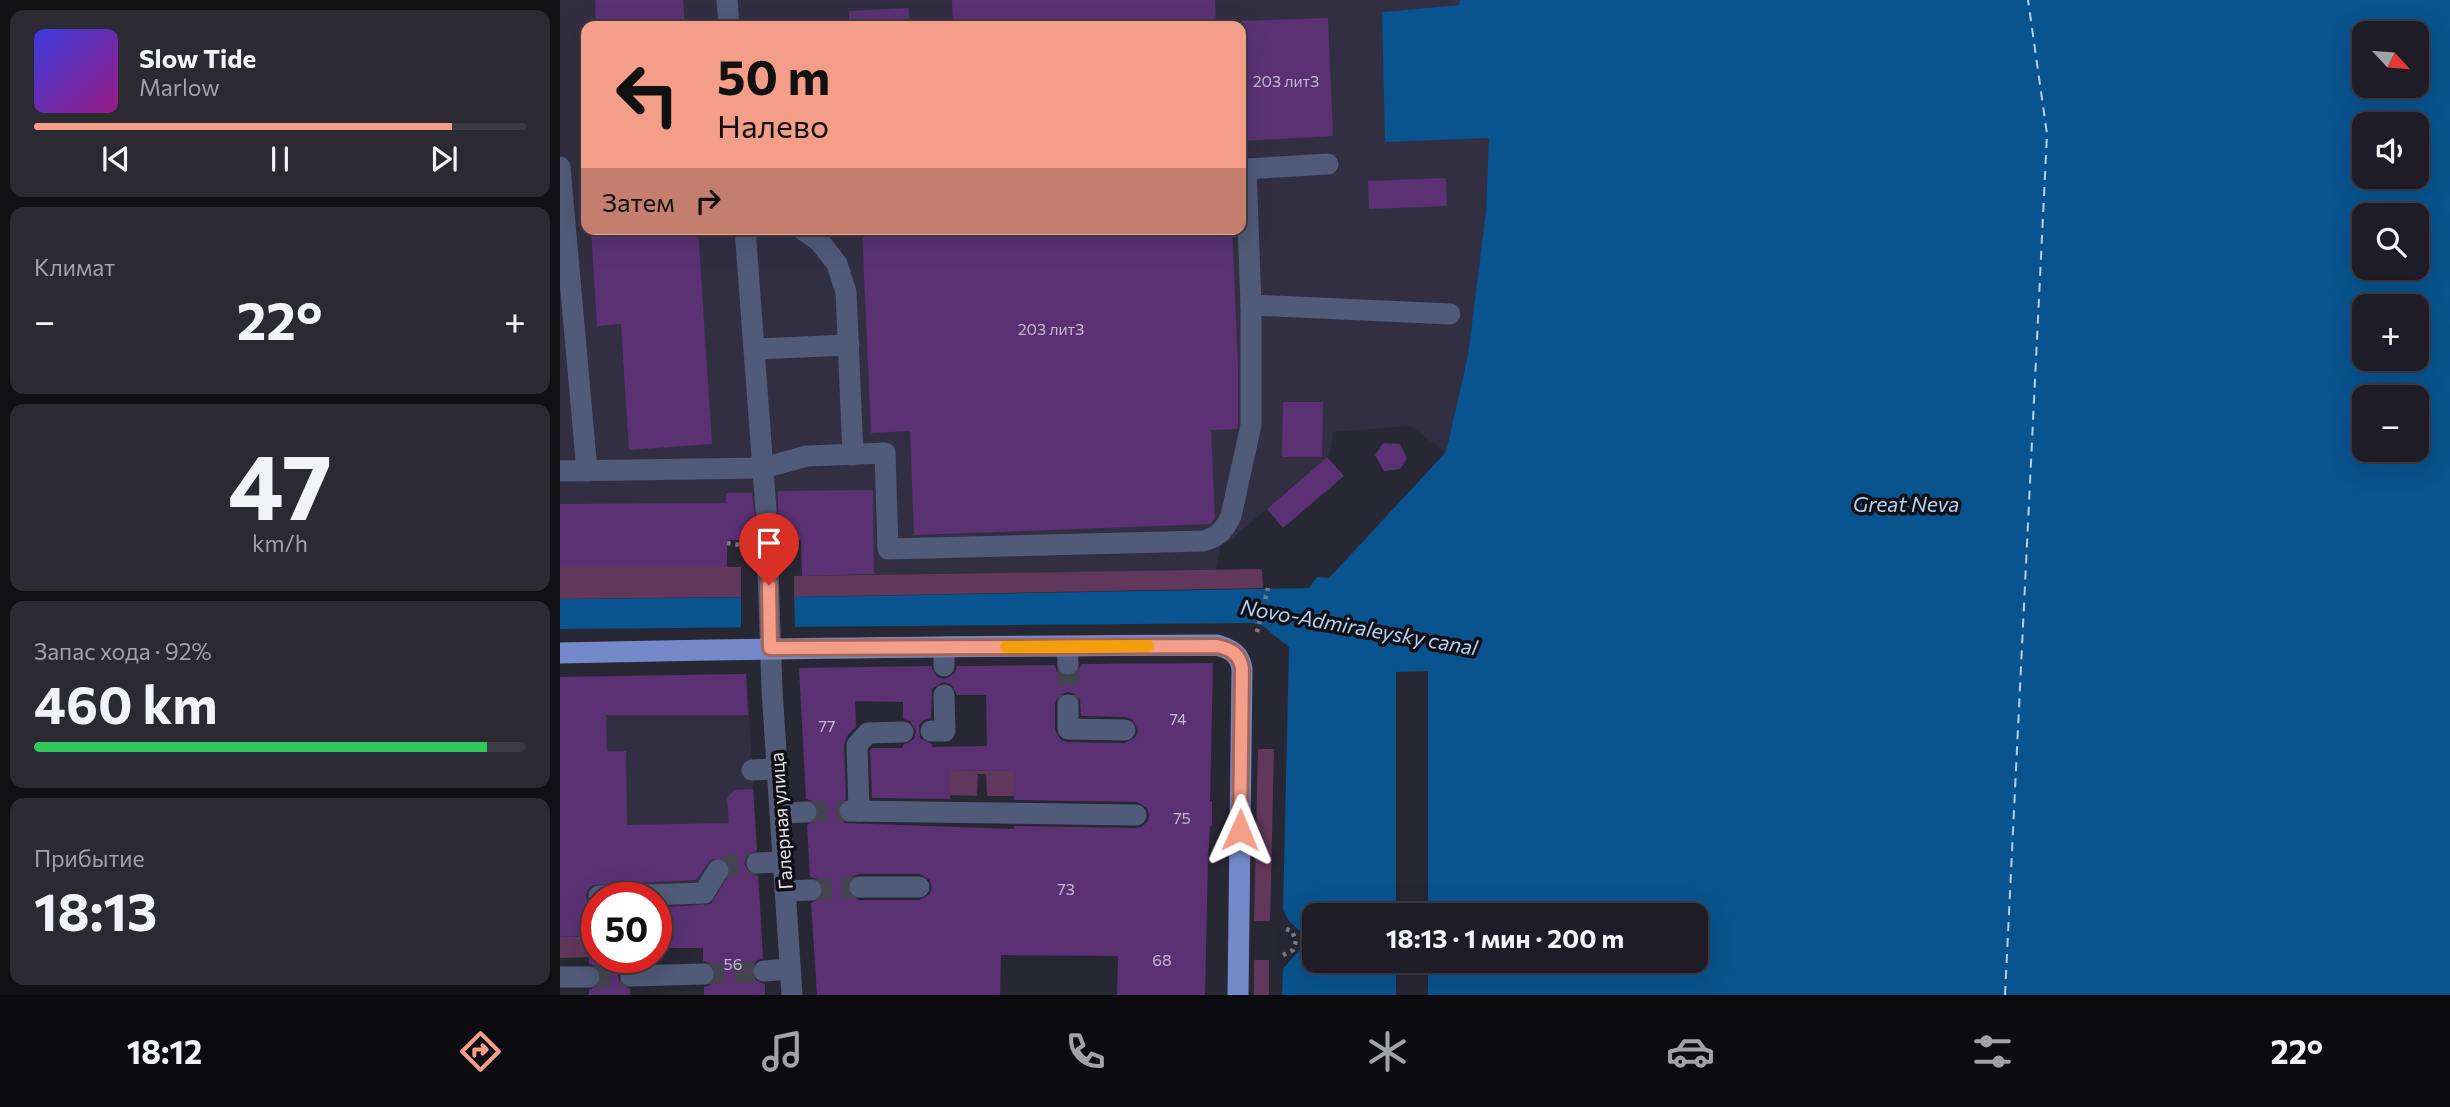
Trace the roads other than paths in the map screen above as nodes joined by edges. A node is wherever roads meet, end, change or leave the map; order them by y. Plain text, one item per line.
1 (727, 0) edge
2 (729, 21) edge
3 (1328, 164) dead end
4 (560, 167) edge
5 (745, 235) edge
6 (810, 235) edge
7 (564, 262) edge
8 (1251, 305) junction
9 (1450, 314) dead end
10 (849, 345) junction
11 (754, 349) junction
12 (853, 455) junction
13 (763, 468) junction
14 (560, 471) edge
15 (587, 471) junction
16 (766, 510) tunnel mouth
17 (767, 540) tunnel mouth
18 (770, 639) junction
19 (560, 653) edge
20 (944, 695) dead end
21 (1068, 705) tunnel mouth
22 (1125, 730) dead end
23 (931, 731) dead end
24 (903, 732) dead end
25 (778, 769) junction
26 (752, 771) dead end
27 (806, 812) tunnel mouth
28 (780, 813) junction
29 (1136, 816) dead end
30 (783, 862) junction
31 (757, 863) tunnel mouth
32 (718, 870) tunnel mouth
33 (860, 887) tunnel mouth
34 (919, 887) dead end
35 (811, 890) tunnel mouth
36 (785, 891) junction
37 (672, 894) edge
38 (790, 970) junction
39 (764, 971) tunnel mouth
40 (703, 974) tunnel mouth
41 (631, 976) tunnel mouth
42 (560, 977) edge
43 (589, 977) tunnel mouth
44 (792, 995) edge
45 (1238, 995) edge

1 - 2 street
3 - 8 street
4 - 7 street
5 - 11 street
6 - 10 street
7 - 15 street
8 - 9 street
8 - 12 street
10 - 11 street
10 - 12 street
11 - 13 street
12 - 13 street
13 - 15 street
13 - 16 street
14 - 15 street
17 - 18 street, Галерная улица
18 - 19 main road
18 - 25 street, Галерная улица
18 - 45 main road
20 - 23 street
21 - 22 street
24 - 29 street
25 - 26 street
25 - 28 street, Галерная улица
27 - 28 street
28 - 30 street, Галерная улица
30 - 31 street
30 - 36 street, Галерная улица
32 - 37 street
33 - 34 street
35 - 36 street
36 - 38 street, Галерная улица
38 - 39 street
38 - 44 street, Галерная улица
40 - 41 street
42 - 43 street

